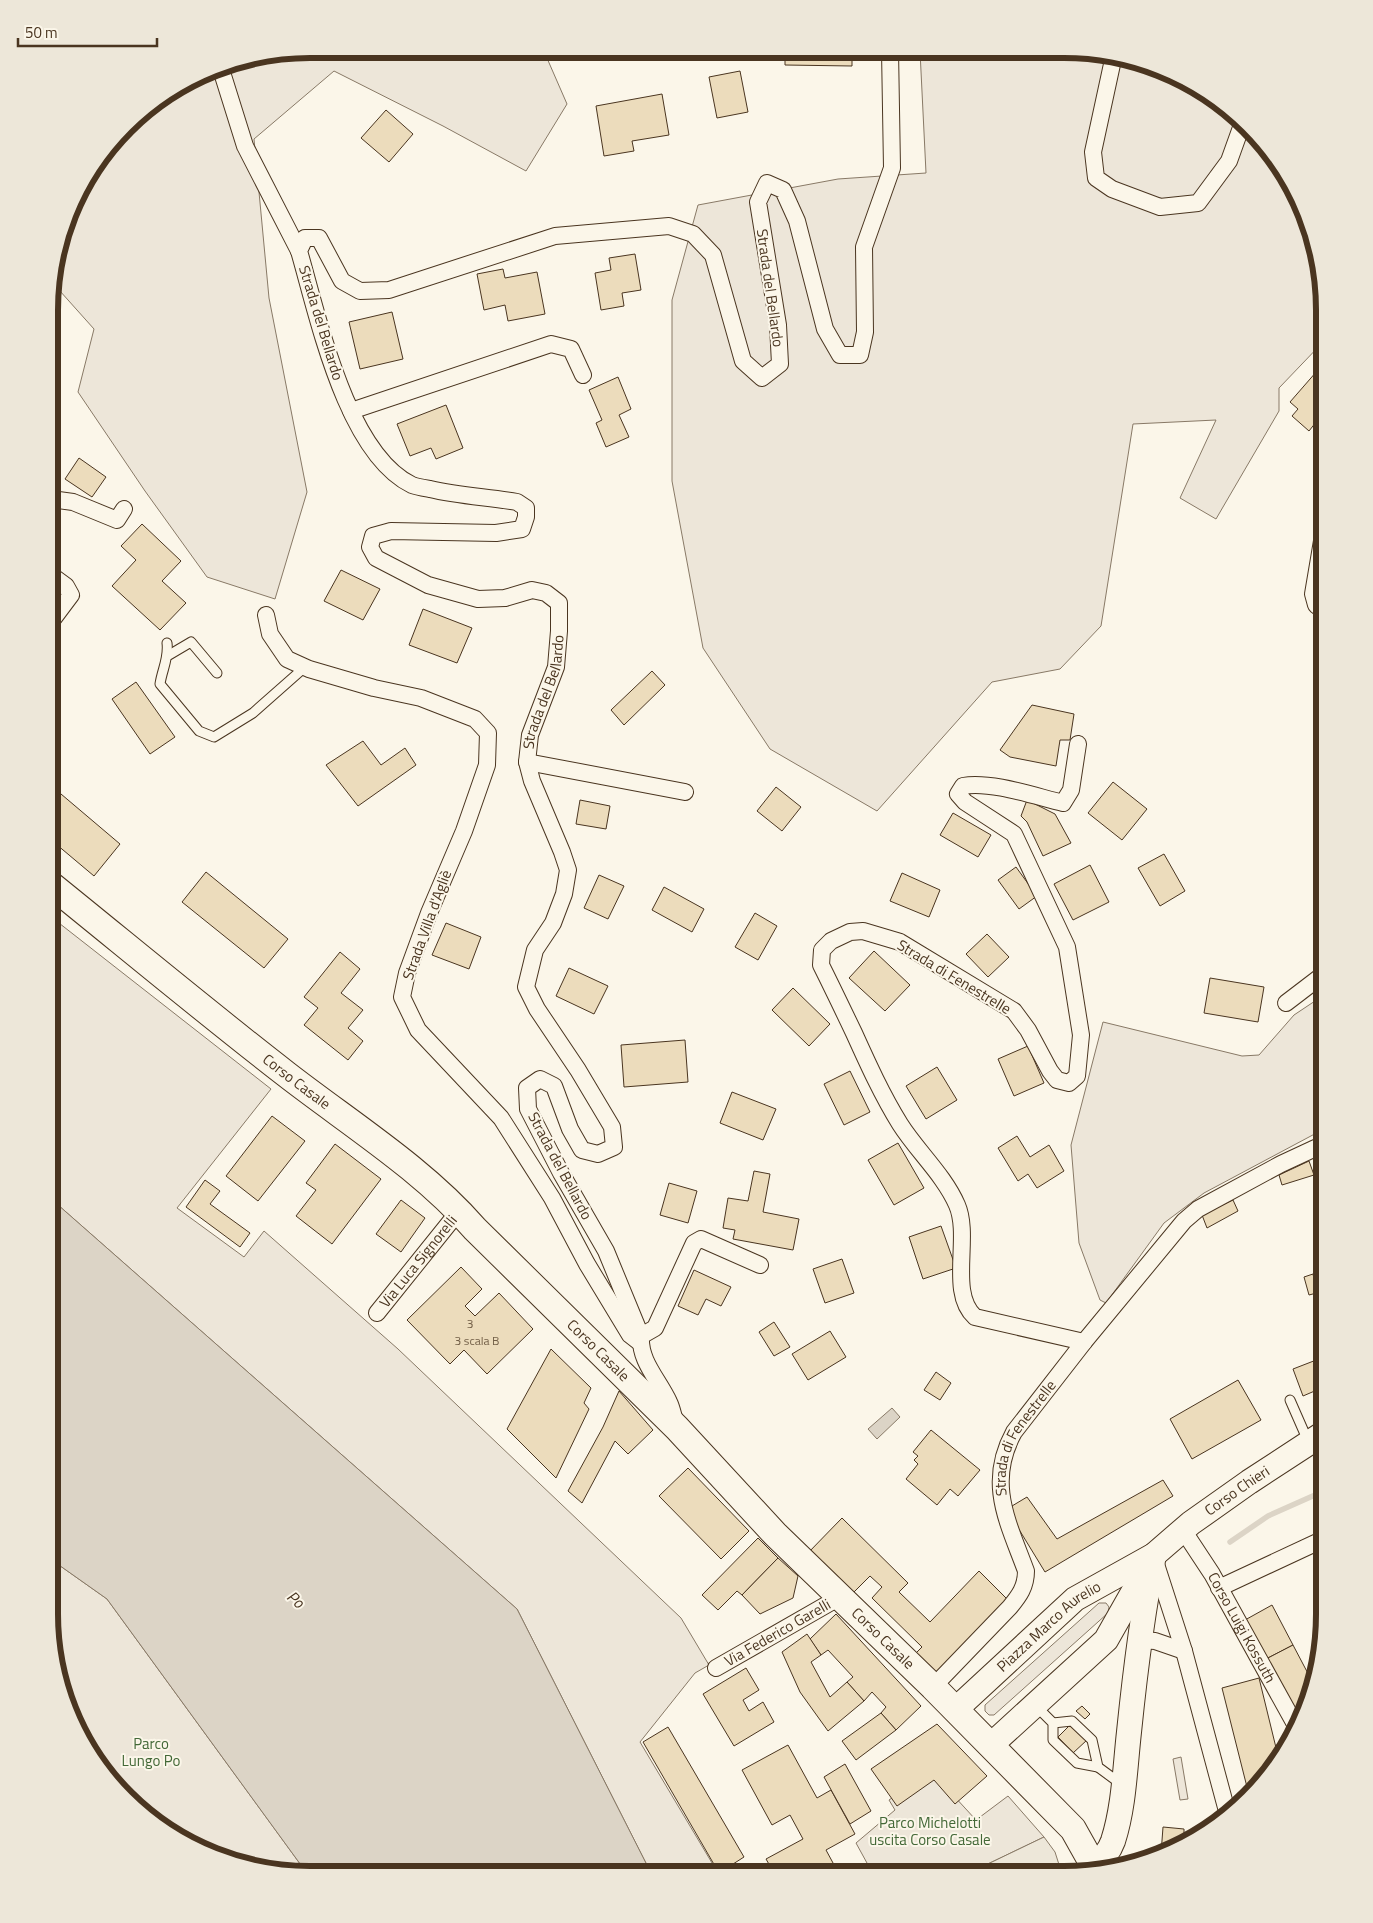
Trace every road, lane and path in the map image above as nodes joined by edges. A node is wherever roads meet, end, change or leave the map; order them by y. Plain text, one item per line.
1 (890, 58) edge
2 (1112, 62) edge
3 (222, 73) edge
4 (1240, 129) edge
5 (299, 250) junction
6 (583, 375) dead end
7 (351, 411) junction
8 (58, 500) edge
9 (124, 509) dead end
10 (1316, 576) edge
11 (58, 580) edge
12 (1316, 605) edge
13 (58, 612) edge
14 (266, 614) dead end
15 (167, 644) dead end
16 (169, 655) junction
17 (305, 667) junction
18 (217, 673) dead end
19 (1078, 744) dead end
20 (527, 762) junction
21 (684, 792) dead end
22 (58, 890) edge
23 (1316, 980) edge
24 (1286, 1003) dead end
25 (1316, 1148) edge
26 (459, 1211) junction
27 (760, 1265) dead end
28 (377, 1313) dead end
29 (641, 1340) junction
30 (1084, 1342) junction
31 (1290, 1400) dead end
32 (677, 1428) junction
33 (1316, 1437) edge
34 (1183, 1530) junction
35 (1316, 1544) edge
36 (1154, 1555) junction
37 (1219, 1588) junction
38 (840, 1597) junction
39 (1140, 1640) junction
40 (1184, 1651) junction
41 (1094, 1652) junction
42 (716, 1668) dead end
43 (933, 1687) junction
44 (1034, 1704) junction
45 (955, 1710) junction
46 (1292, 1719) edge
47 (1053, 1723) junction
48 (991, 1745) junction
49 (1098, 1767) junction
50 (1124, 1786) junction
51 (1226, 1807) edge
52 (1097, 1863) edge
53 (1089, 1864) edge

1 - 5 street, Strada del Bellardo
2 - 4 street
3 - 5 street
5 - 7 street, Strada del Bellardo
6 - 7 street
7 - 20 street, Strada del Bellardo
8 - 9 street
10 - 12 street
11 - 13 street
14 - 17 street, Strada Villa d'Agliè
15 - 16 lane
16 - 17 lane
16 - 18 lane
17 - 29 street, Strada Villa d'Agliè
19 - 30 street, Strada di Fenestrelle
20 - 21 street
20 - 29 street, Strada del Bellardo
22 - 26 main road, Corso Casale
23 - 24 street
25 - 30 street, Strada di Fenestrelle
26 - 28 street, Via Luca Signorelli
26 - 32 main road, Corso Casale
27 - 29 street
29 - 32 street, Strada del Bellardo
30 - 43 street, Strada di Fenestrelle
31 - 33 lane
32 - 38 main road, Corso Casale
33 - 34 main road, Corso Chieri
34 - 36 main road, Corso Chieri
34 - 37 street, Corso Luigi Kossuth
35 - 37 street
36 - 39 main road
36 - 40 street
36 - 41 main road
36 - 45 main road, Piazza Marco Aurelio
37 - 46 street, Corso Luigi Kossuth
38 - 42 street, Via Federico Garelli
38 - 43 main road, Corso Casale
39 - 40 street
39 - 41 main road
39 - 50 main road
40 - 51 street
41 - 44 main road
43 - 45 main road, Corso Casale
44 - 47 lane
44 - 48 main road
45 - 48 main road, Corso Casale
47 - 49 lane
47 - 49 lane
48 - 53 main road, Corso Casale
49 - 50 lane
50 - 52 main road

